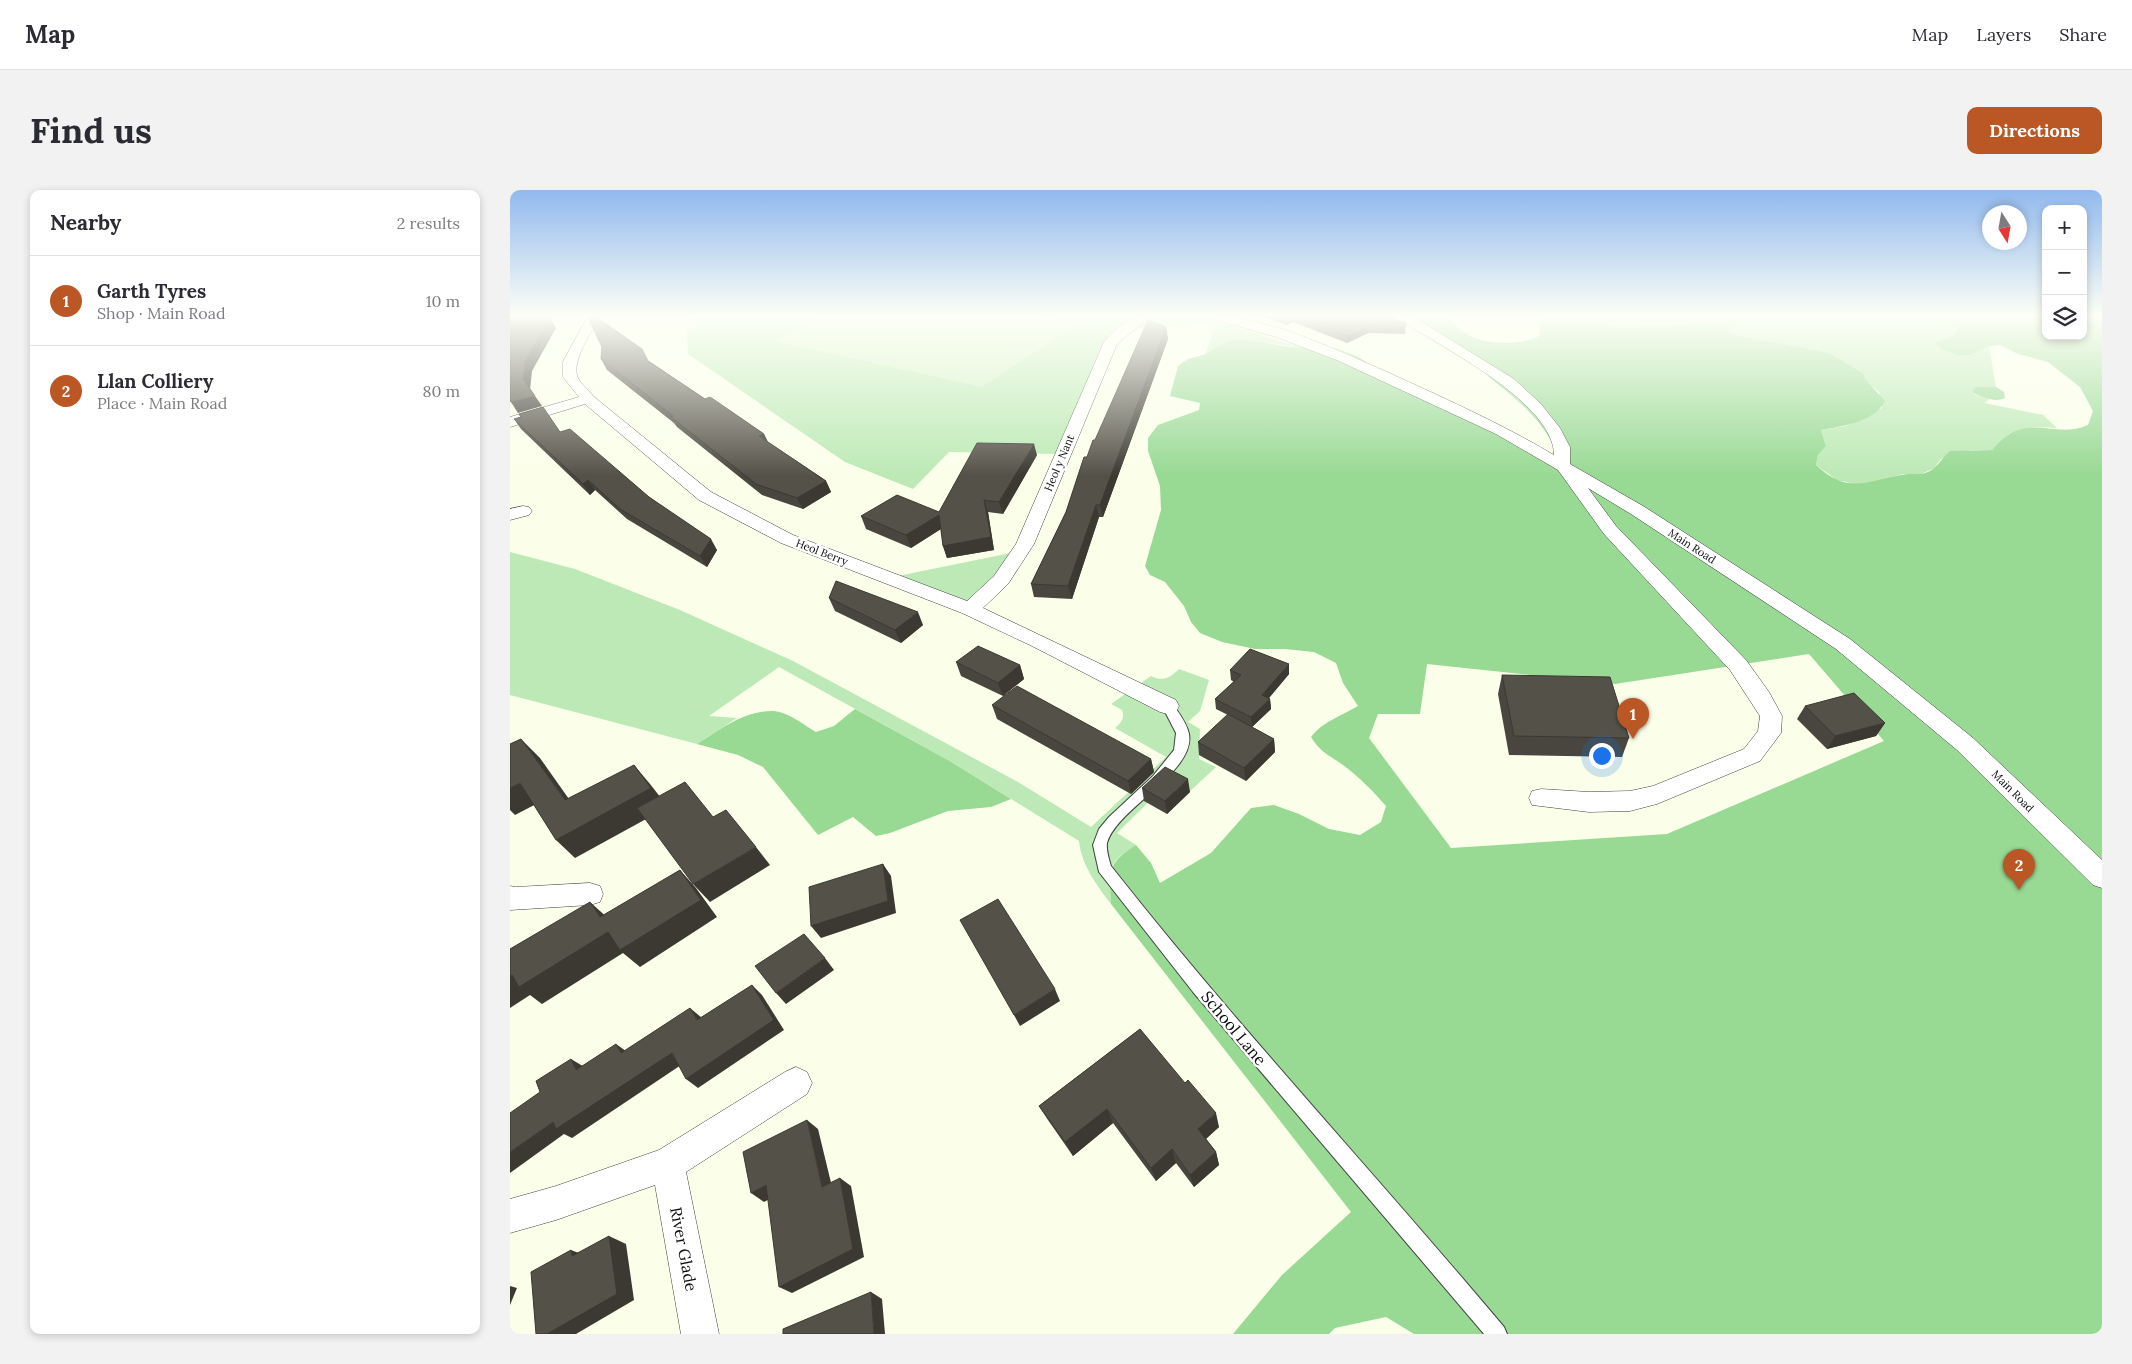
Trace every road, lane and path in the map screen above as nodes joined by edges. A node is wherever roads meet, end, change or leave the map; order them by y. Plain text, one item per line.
1 (568, 369) edge
2 (1099, 369) edge
3 (1368, 369) edge
4 (1489, 369) edge
5 (588, 399) junction
6 (510, 422) edge
7 (1562, 465) junction
8 (969, 609) junction
9 (1168, 706) joint
10 (1541, 798) dead end
11 (2102, 877) edge
12 (590, 894) dead end
13 (510, 898) edge
14 (796, 1082) dead end
15 (668, 1164) junction
16 (510, 1216) edge
17 (700, 1334) edge
18 (1497, 1334) edge

1 - 5 street, Heol Berry
2 - 8 street, Heol y Nant
3 - 7 street, Main Road
4 - 7 street
5 - 6 street
5 - 8 street, Heol Berry
7 - 10 street
7 - 11 street, Main Road
8 - 9 street, Heol Berry
9 - 18 lane, School Lane
12 - 13 street
14 - 15 street
15 - 16 street
15 - 17 street, River Glade

